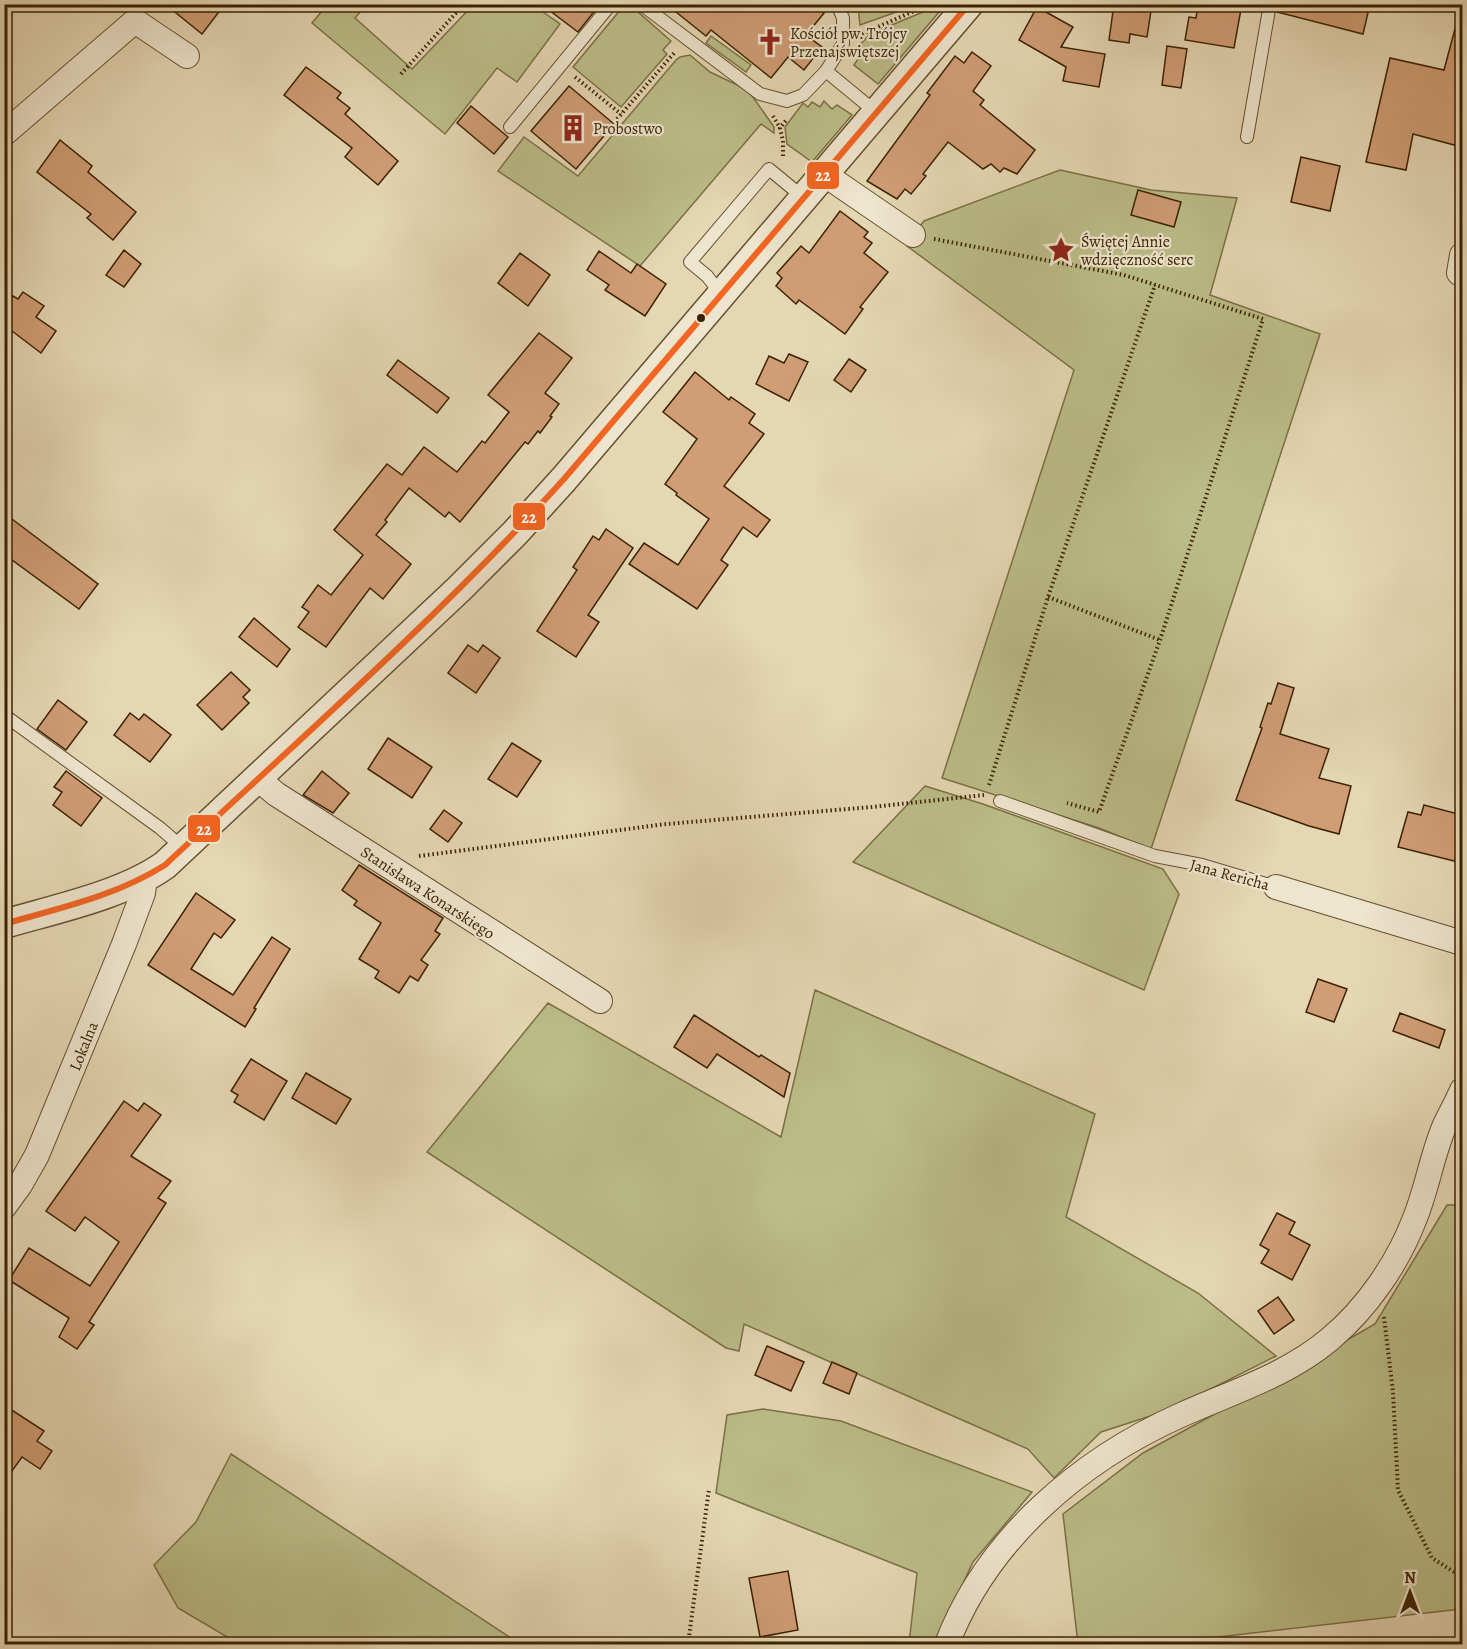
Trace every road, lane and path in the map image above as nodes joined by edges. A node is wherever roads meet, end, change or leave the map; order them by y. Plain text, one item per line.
1 (464, 4) edge
2 (611, 4) edge
3 (641, 4) edge
4 (837, 4) edge
5 (930, 4) edge
6 (969, 4) edge
7 (1270, 4) edge
8 (686, 38) junction
9 (843, 44) junction
10 (187, 56) dead end
11 (561, 66) junction
12 (826, 71) junction
13 (401, 74) dead end
14 (803, 96) junction
15 (877, 113) junction
16 (621, 114) junction
17 (617, 119) dead end
18 (510, 127) dead end
19 (4, 134) edge
20 (1247, 137) dead end
21 (769, 169) junction
22 (824, 174) junction
23 (804, 198) junction
24 (913, 234) joint
25 (1155, 285) junction
26 (722, 294) junction
27 (1048, 597) junction
28 (1160, 640) junction
29 (4, 715) edge
30 (258, 778) junction
31 (985, 795) junction
32 (1056, 800) dead end
33 (1000, 801) joint
34 (184, 849) junction
35 (383, 864) junction
36 (145, 878) junction
37 (1276, 887) joint
38 (4, 924) edge
39 (1462, 943) edge
40 (600, 1002) dead end
41 (1462, 1090) edge
42 (4, 1207) edge
43 (1381, 1283) junction
44 (709, 1489) dead end
45 (1462, 1581) edge
46 (688, 1644) edge
47 (947, 1644) edge

1 - 13 path
2 - 11 lane
3 - 8 lane
4 - 9 lane
5 - 9 path
6 - 15 street
7 - 20 lane
8 - 14 lane
8 - 16 path
9 - 12 lane
10 - 19 street
11 - 16 path
11 - 18 lane
12 - 14 lane
12 - 15 lane
14 - 21 path
15 - 22 street
16 - 17 path
21 - 23 lane
21 - 26 lane
22 - 23 street
22 - 24 street
23 - 26 street
24 - 25 path
25 - 27 path
25 - 28 path
26 - 30 street
27 - 28 path
27 - 31 path
28 - 32 path
29 - 34 lane
30 - 34 street
30 - 35 street, Stanisława Konarskiego
31 - 33 path
31 - 35 path
33 - 37 lane, Jana Rericha
34 - 36 street
35 - 40 street, Stanisława Konarskiego
36 - 38 street
36 - 42 street, Lokalna
37 - 39 street, Jana Rericha
41 - 43 street
43 - 45 path
43 - 47 street
44 - 46 path

